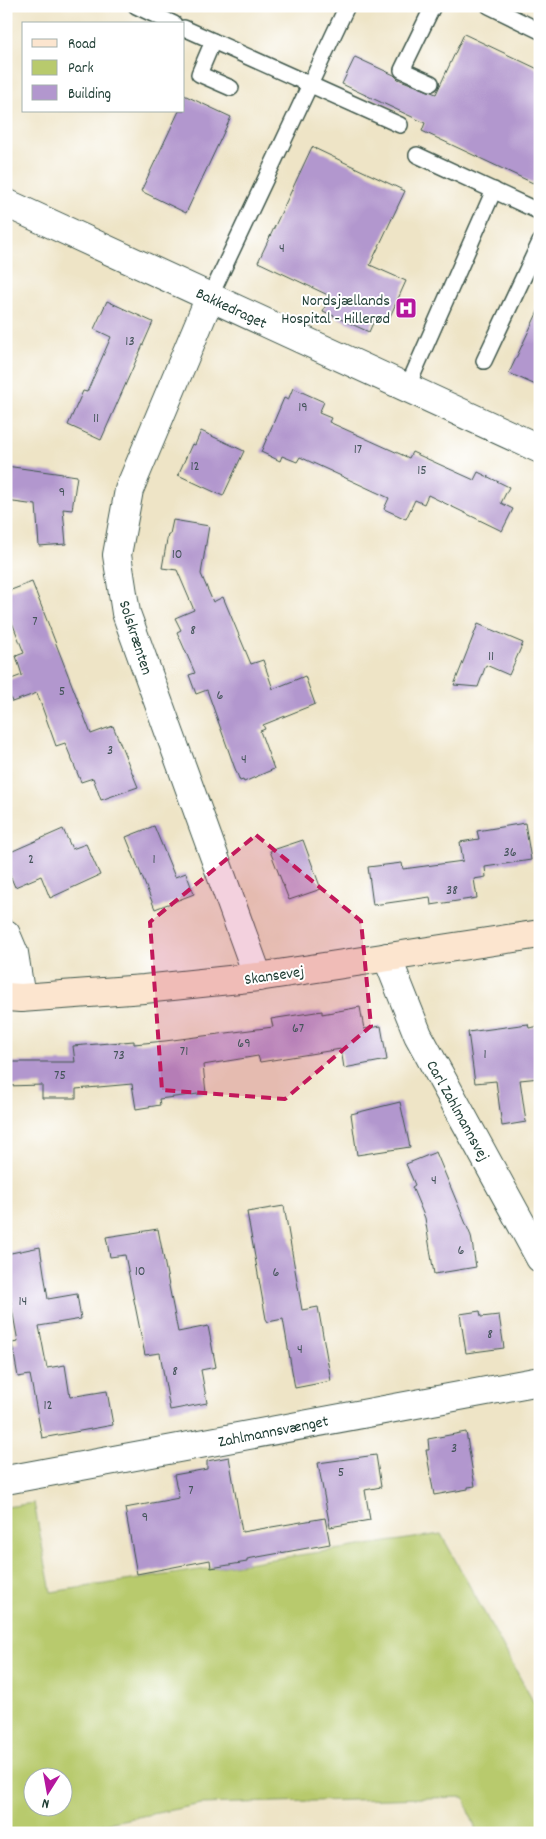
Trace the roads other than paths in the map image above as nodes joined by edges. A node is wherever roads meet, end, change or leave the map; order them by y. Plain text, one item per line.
1 (136, 6) edge
2 (348, 6) edge
3 (433, 6) edge
4 (489, 6) edge
5 (170, 22) edge
6 (185, 28) edge
7 (540, 31) edge
8 (213, 42) junction
9 (431, 83) dead end
10 (311, 86) junction
11 (231, 88) dead end
12 (400, 125) dead end
13 (417, 155) dead end
14 (494, 190) junction
15 (6, 203) edge
16 (538, 208) edge
17 (540, 242) edge
18 (210, 297) junction
19 (484, 361) dead end
20 (407, 388) junction
21 (540, 449) edge
22 (6, 934) edge
23 (540, 934) edge
24 (387, 957) junction
25 (258, 977) junction
26 (14, 997) edge
27 (540, 1258) edge
28 (540, 1381) edge
29 (6, 1480) edge

1 - 5 lane
2 - 10 lane
3 - 9 lane
4 - 7 lane
6 - 8 lane
8 - 10 lane
8 - 11 lane
10 - 12 lane
10 - 18 lane
13 - 14 lane
14 - 16 lane
14 - 20 lane
15 - 18 street, Bakkedraget
17 - 19 lane
18 - 20 street, Bakkedraget
18 - 25 street, Solskrænten
20 - 21 street, Bakkedraget
22 - 26 street
23 - 24 street, Skansevej
24 - 25 street, Skansevej
24 - 27 street, Carl Zahlmannsvej
25 - 26 street, Skansevej
28 - 29 street, Zahlmannsvænget

